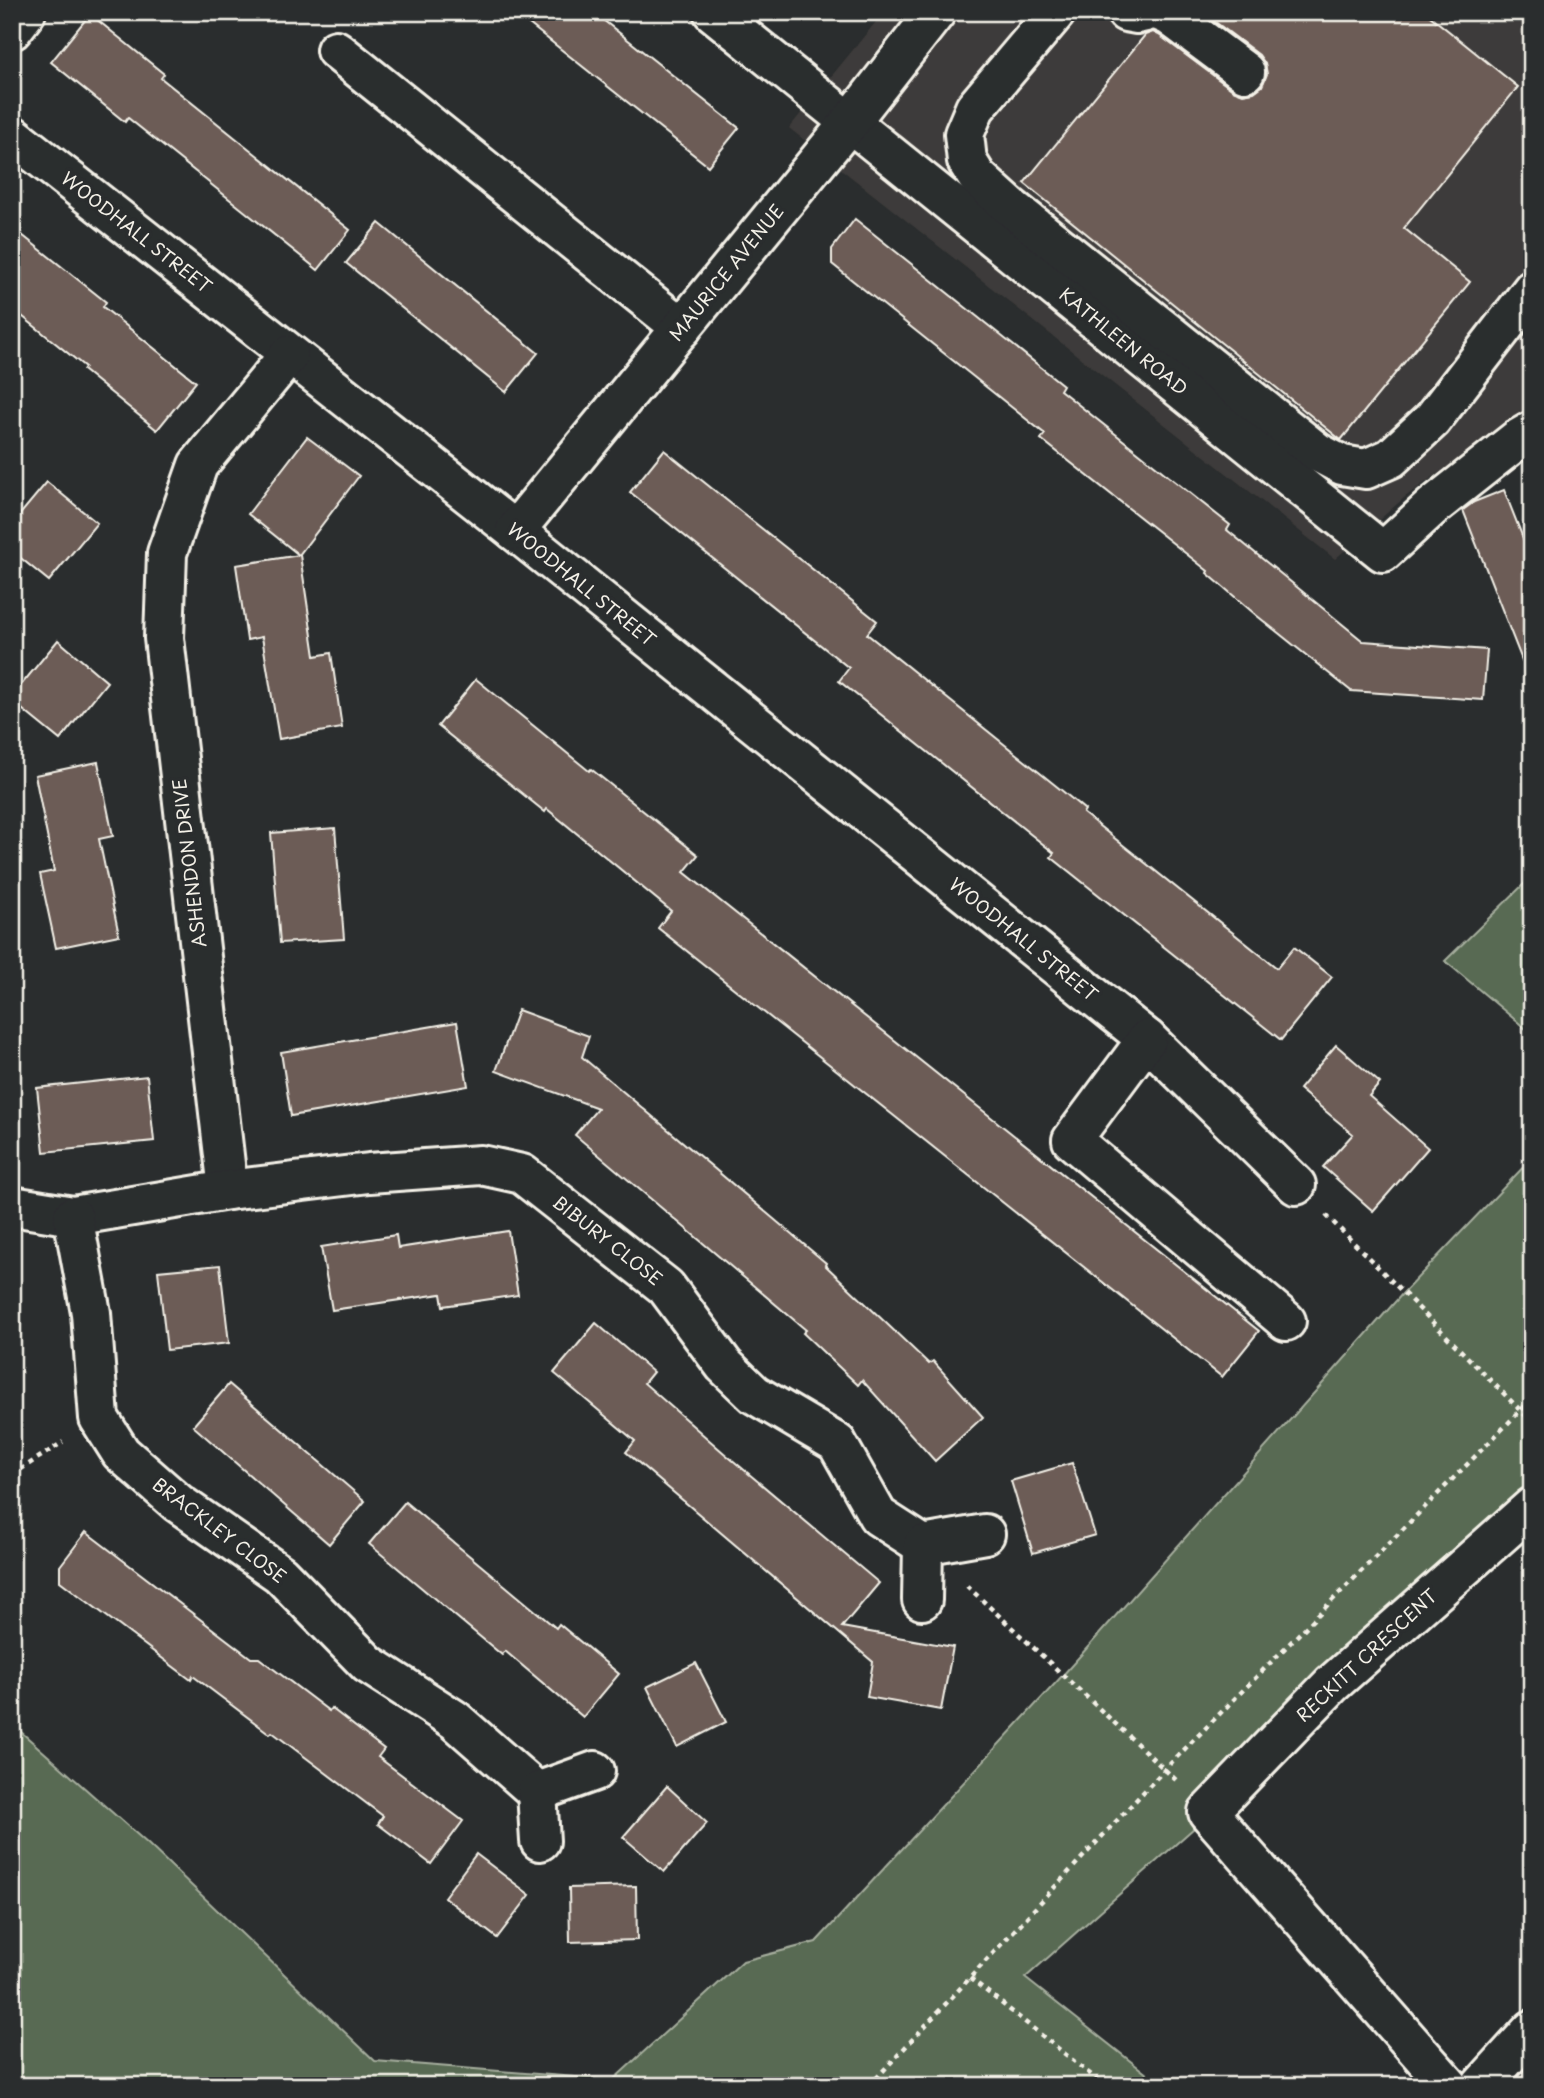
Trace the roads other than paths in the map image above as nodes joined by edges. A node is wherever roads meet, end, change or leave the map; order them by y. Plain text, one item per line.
1 (26, 12) edge
2 (713, 12) edge
3 (936, 12) edge
4 (1056, 12) edge
5 (1126, 12) edge
6 (1146, 12) edge
7 (1161, 12) edge
8 (12, 30) edge
9 (336, 50) dead end
10 (1245, 72) dead end
11 (850, 122) junction
12 (12, 135) edge
13 (1532, 290) edge
14 (682, 328) junction
15 (289, 355) junction
16 (1532, 431) edge
17 (515, 531) junction
18 (1147, 1039) junction
19 (1296, 1185) road end
20 (228, 1190) junction
21 (12, 1206) edge
22 (73, 1216) junction
23 (1286, 1321) dead end
24 (1532, 1507) edge
25 (985, 1534) dead end
26 (923, 1545) junction
27 (922, 1600) dead end
28 (595, 1771) dead end
29 (537, 1792) junction
30 (540, 1841) dead end
31 (1532, 2030) edge
32 (1449, 2086) edge
33 (1481, 2086) edge

1 - 8 street
2 - 11 street, KATHLEEN ROAD
3 - 11 street, MAURICE AVENUE
4 - 13 street
5 - 6 street
7 - 10 street
9 - 14 street
11 - 14 street, MAURICE AVENUE
11 - 16 street, KATHLEEN ROAD
12 - 15 street, WOODHALL STREET
14 - 17 street, MAURICE AVENUE
15 - 17 street, WOODHALL STREET
15 - 20 street, ASHENDON DRIVE
17 - 18 street, WOODHALL STREET
18 - 19 street, WOODHALL STREET
18 - 23 street
20 - 22 street
20 - 26 street, BIBURY CLOSE
21 - 22 street
22 - 29 street, BRACKLEY CLOSE
24 - 32 street, RECKITT CRESCENT
25 - 26 street
26 - 27 street
28 - 29 street
29 - 30 street
31 - 33 street

